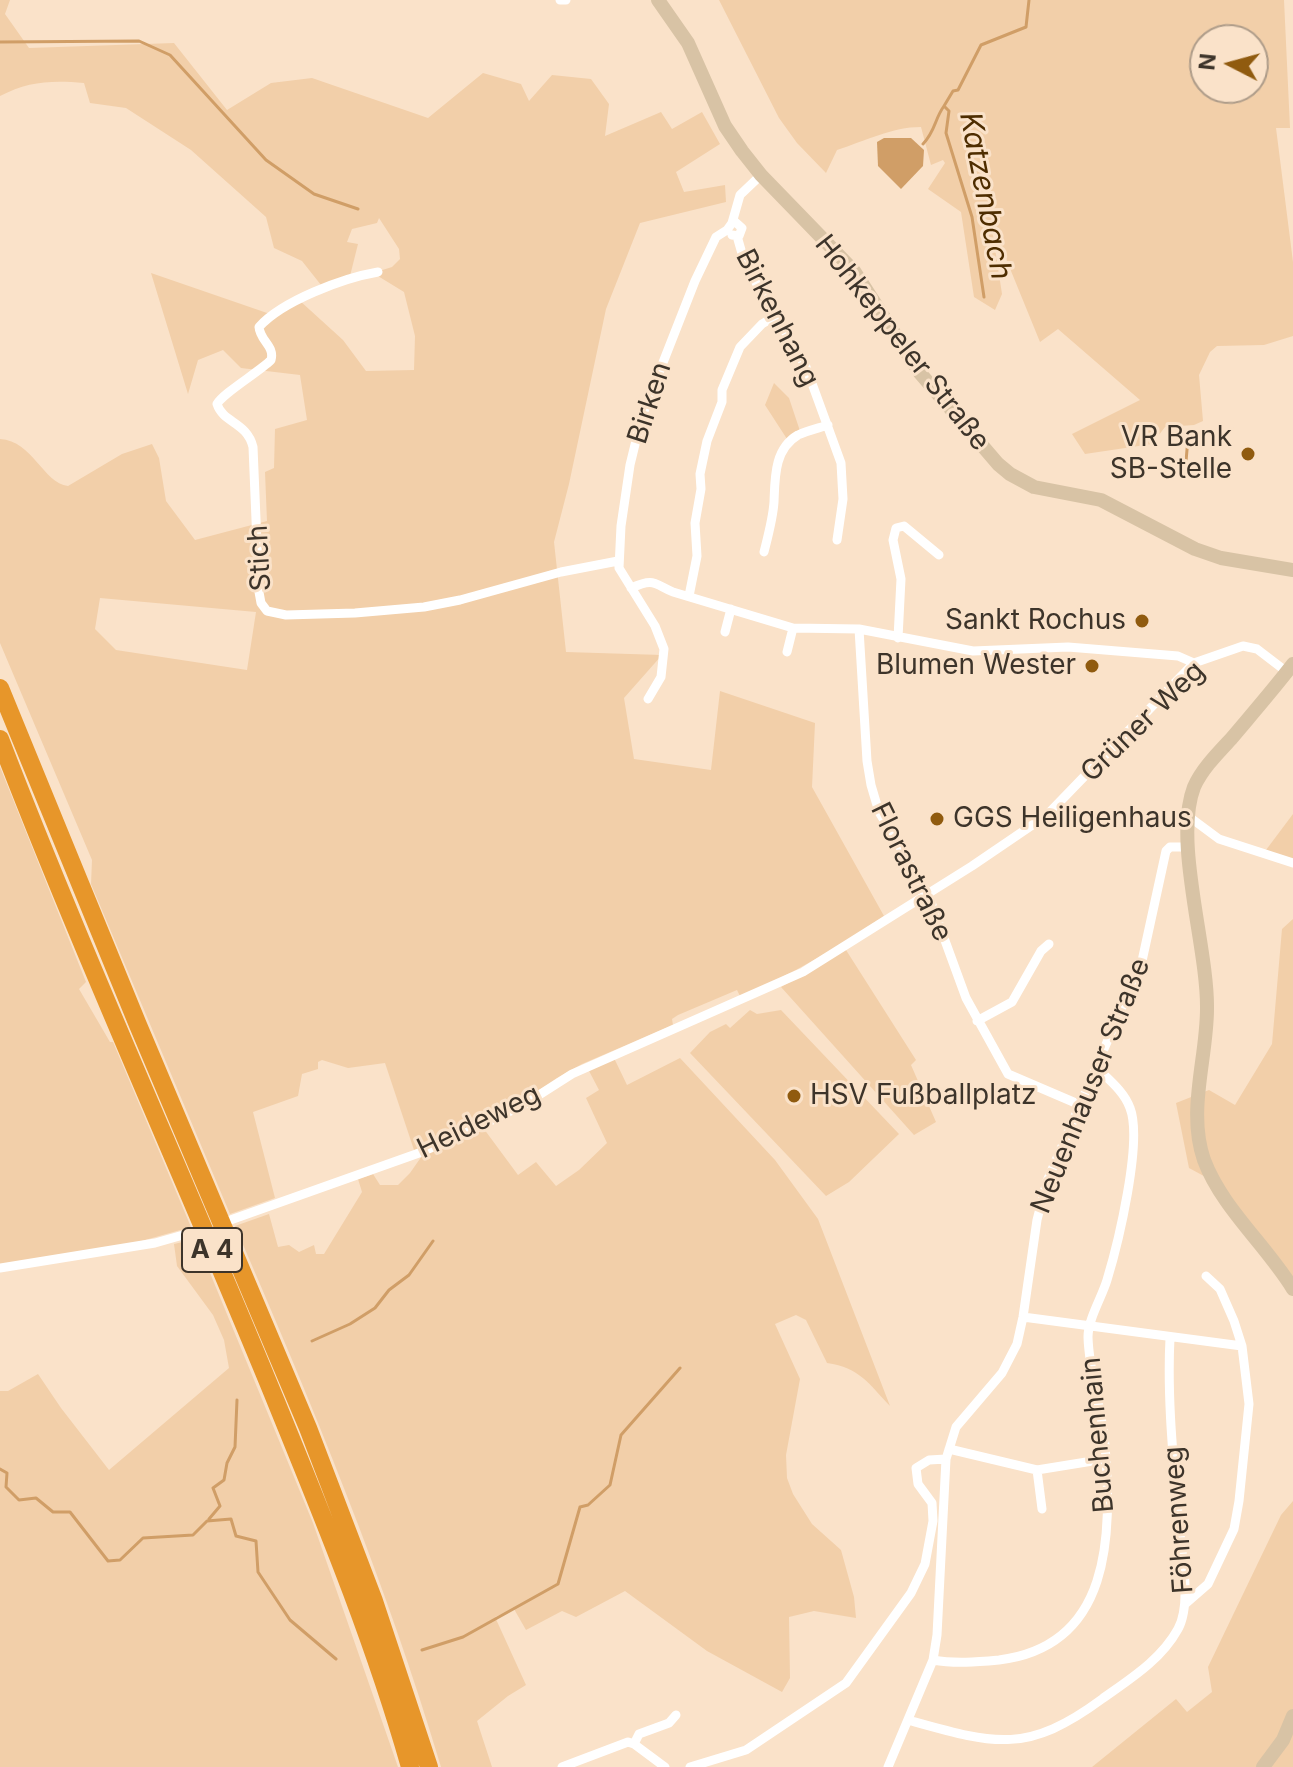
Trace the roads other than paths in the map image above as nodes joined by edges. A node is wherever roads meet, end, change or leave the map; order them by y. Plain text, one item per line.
1 (560, 0) edge
2 (566, 0) edge
3 (660, 1) edge
4 (761, 175) junction
5 (733, 220) junction
6 (727, 230) junction
7 (737, 236) junction
8 (378, 272) dead end
9 (777, 315) junction
10 (828, 425) junction
11 (837, 540) dead end
12 (764, 552) dead end
13 (939, 555) dead end
14 (618, 561) junction
15 (1293, 570) edge
16 (631, 588) junction
17 (689, 596) junction
18 (731, 609) junction
19 (793, 628) junction
20 (859, 629) junction
21 (725, 632) dead end
22 (898, 638) junction
23 (787, 652) dead end
24 (1194, 663) junction
25 (1290, 668) edge
26 (0, 688) edge
27 (648, 699) dead end
28 (0, 739) edge
29 (1188, 816) junction
30 (1188, 847) junction
31 (1293, 863) edge
32 (928, 894) junction
33 (1049, 944) dead end
34 (977, 1021) junction
35 (1096, 1067) junction
36 (1078, 1104) junction
37 (0, 1268) edge
38 (1206, 1276) dead end
39 (1293, 1289) edge
40 (1023, 1317) junction
41 (1090, 1327) junction
42 (1170, 1338) junction
43 (1242, 1346) junction
44 (948, 1454) junction
45 (1105, 1459) junction
46 (1037, 1470) junction
47 (1042, 1509) dead end
48 (1185, 1604) junction
49 (933, 1660) junction
50 (676, 1715) dead end
51 (1293, 1716) edge
52 (908, 1720) junction
53 (634, 1744) junction
54 (410, 1767) edge
55 (429, 1767) edge
56 (562, 1767) edge
57 (665, 1767) edge
58 (690, 1767) edge
59 (888, 1767) edge
60 (1263, 1767) edge

1 - 2 street
3 - 4 street, Hohkeppeler Straße
4 - 5 street, Birken
4 - 15 street, Hohkeppeler Straße
5 - 6 street, Birken
5 - 7 street
6 - 7 street
6 - 14 street, Birken
7 - 9 street, Birkenhang
8 - 14 street, Stich
9 - 10 street, Birkenhang
9 - 17 street
10 - 11 street, Birkenhang
10 - 12 street
13 - 22 street
14 - 16 street
16 - 17 street
16 - 27 street
17 - 18 street
18 - 19 street
18 - 21 street
19 - 20 street
19 - 23 street
20 - 22 street
20 - 32 street, Florastraße
22 - 24 street
24 - 25 street, Grüner Weg
24 - 32 street, Grüner Weg
25 - 29 street
26 - 55 highway, A 4
28 - 54 highway, A 4
29 - 30 street
29 - 31 street
30 - 35 street, Neuenhauser Straße
30 - 39 street
32 - 34 street, Florastraße
32 - 37 street, Heideweg
33 - 34 street
34 - 36 street, Florastraße
35 - 36 street, Neuenhauser Straße
35 - 41 street
36 - 40 street, Neuenhauser Straße
38 - 43 street
40 - 41 street
40 - 44 street, Neuenhauser Straße
41 - 42 street
41 - 45 street, Buchenhain
42 - 43 street
42 - 48 street, Föhrenweg
43 - 48 street
44 - 46 street
44 - 49 street, Neuenhauser Straße
44 - 58 street
45 - 46 street
45 - 49 street, Buchenhain
46 - 47 street
48 - 52 street, Föhrenweg
49 - 52 street, Neuenhauser Straße
50 - 53 street
51 - 60 street
52 - 59 street, Neuenhauser Straße
53 - 56 street
53 - 57 street

